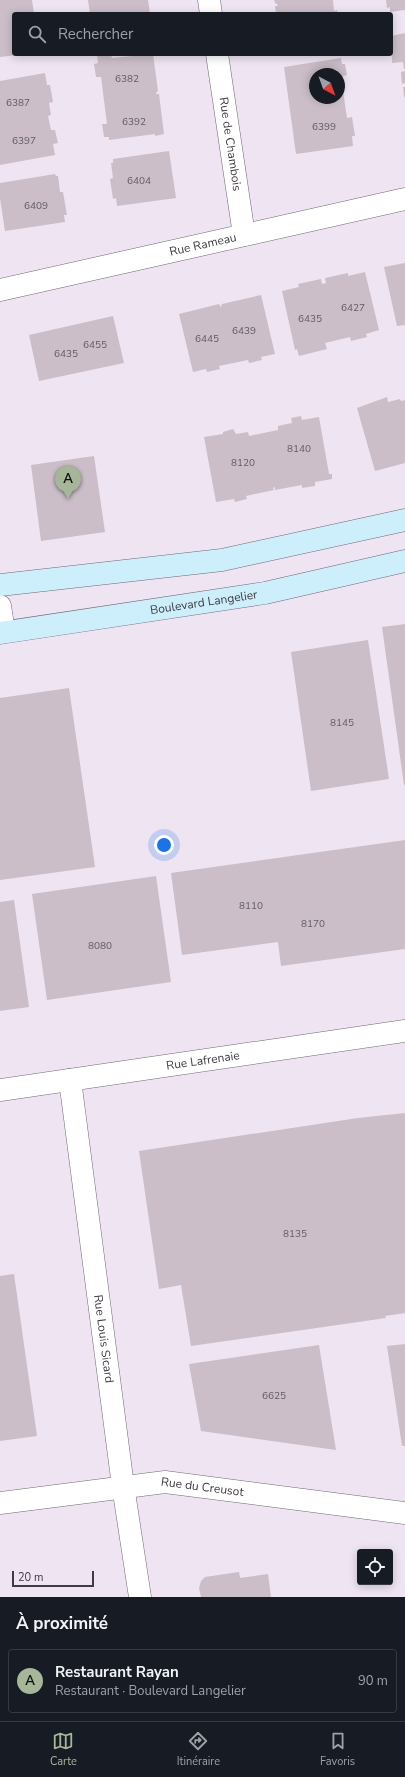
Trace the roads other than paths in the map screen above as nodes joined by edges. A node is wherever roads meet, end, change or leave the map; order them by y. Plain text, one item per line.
1 (208, 0) edge
2 (211, 12) edge
3 (217, 56) edge
4 (405, 199) edge
5 (244, 235) junction
6 (0, 290) edge
7 (405, 520) edge
8 (405, 561) edge
9 (0, 585) edge
10 (0, 606) edge
11 (2, 632) edge
12 (405, 1031) edge
13 (70, 1080) junction
14 (0, 1090) edge
15 (123, 1486) junction
16 (0, 1503) edge
17 (405, 1513) edge
18 (140, 1597) edge

1 - 2 street
3 - 5 street, Rue de Chambois
4 - 5 street, Rue Rameau
5 - 6 street, Rue Rameau
7 - 9 main road
8 - 11 main road, Boulevard Langelier
10 - 11 street
12 - 13 street, Rue Lafrenaie
13 - 14 street, Rue Lafrenaie
13 - 15 street, Rue Louis Sicard
15 - 16 street, Rue du Creusot
15 - 17 street, Rue du Creusot
15 - 18 street, Rue Louis Sicard

